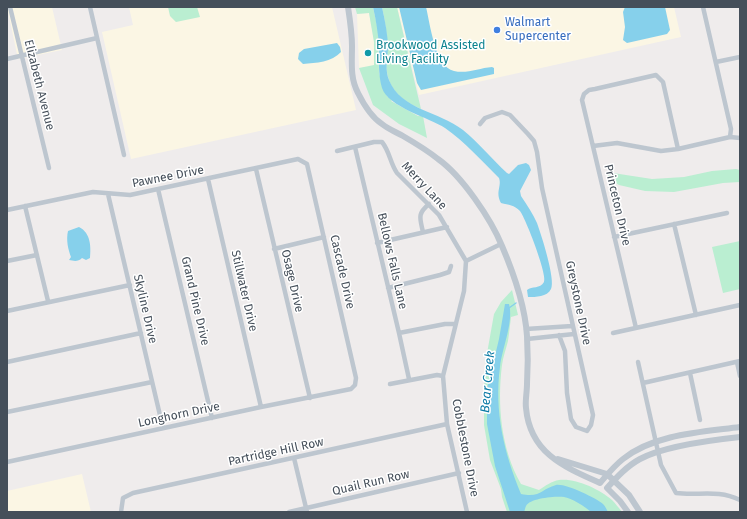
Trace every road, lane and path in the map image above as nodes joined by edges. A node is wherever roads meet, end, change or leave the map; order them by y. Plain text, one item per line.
1 (10, 7) edge
2 (90, 7) edge
3 (344, 7) edge
4 (348, 7) edge
5 (703, 7) edge
6 (713, 21) dead end
7 (707, 23) junction
8 (351, 27) junction
9 (97, 38) junction
10 (21, 56) junction
11 (740, 57) edge
12 (7, 59) edge
13 (716, 62) junction
14 (480, 124) dead end
15 (730, 137) junction
16 (740, 138) edge
17 (593, 146) junction
18 (355, 147) junction
19 (678, 149) junction
20 (337, 151) dead end
21 (124, 154) dead end
22 (306, 164) joint
23 (49, 168) dead end
24 (256, 169) junction
25 (208, 180) junction
26 (158, 190) junction
27 (108, 194) junction
28 (429, 204) junction
29 (26, 206) junction
30 (7, 210) edge
31 (726, 213) dead end
32 (674, 224) junction
33 (447, 227) junction
34 (423, 232) junction
35 (324, 237) junction
36 (614, 237) junction
37 (377, 243) junction
38 (501, 244) junction
39 (274, 249) junction
40 (37, 255) junction
41 (7, 261) edge
42 (466, 261) junction
43 (451, 266) dead end
44 (130, 285) junction
45 (388, 288) junction
46 (48, 302) junction
47 (740, 306) edge
48 (7, 311) edge
49 (696, 315) junction
50 (455, 324) junction
51 (572, 326) junction
52 (636, 328) junction
53 (526, 329) junction
54 (141, 333) junction
55 (399, 333) junction
56 (613, 333) dead end
57 (574, 334) junction
58 (559, 336) junction
59 (527, 339) junction
60 (7, 362) edge
61 (638, 362) dead end
62 (738, 362) edge
63 (690, 373) junction
64 (443, 376) junction
65 (740, 376) edge
66 (409, 379) junction
67 (152, 382) junction
68 (643, 383) junction
69 (390, 384) dead end
70 (355, 385) joint
71 (310, 398) junction
72 (261, 407) junction
73 (7, 412) edge
74 (212, 418) junction
75 (700, 420) dead end
76 (448, 424) junction
77 (740, 427) edge
78 (163, 428) junction
79 (740, 437) edge
80 (656, 442) junction
81 (659, 451) junction
82 (549, 456) junction
83 (294, 458) junction
84 (7, 462) edge
85 (458, 473) junction
86 (607, 474) junction
87 (614, 480) junction
88 (600, 483) junction
89 (607, 488) junction
90 (740, 500) edge
91 (307, 510) edge
92 (121, 512) edge
93 (289, 512) edge
94 (466, 512) edge
95 (628, 512) edge
96 (640, 512) edge

1 - 10 street, Elizabeth Avenue
2 - 9 street
3 - 8 street
4 - 8 street
5 - 7 street
6 - 7 street
7 - 13 street
8 - 38 street
9 - 10 street
9 - 21 street
10 - 12 street
10 - 23 street, Elizabeth Avenue
11 - 13 street
13 - 15 street
14 - 51 street, Greystone Drive
15 - 16 street
15 - 19 street
17 - 19 street
17 - 19 street, Princeton Drive
17 - 36 street, Princeton Drive
18 - 20 street, Merry Lane
18 - 28 street, Merry Lane
18 - 37 street, Bellows Falls Lane
22 - 24 street, Pawnee Drive
22 - 35 street, Cascade Drive
24 - 25 street, Pawnee Drive
24 - 39 street, Osage Drive
25 - 26 street, Pawnee Drive
25 - 72 street, Stillwater Drive
26 - 27 street, Pawnee Drive
26 - 74 street, Grand Pine Drive
27 - 29 street, Pawnee Drive
27 - 44 street, Skyline Drive
28 - 33 street, Merry Lane
28 - 34 street
29 - 30 street, Pawnee Drive
29 - 40 street
31 - 32 street
32 - 36 street
32 - 49 street
33 - 34 street
33 - 42 street, Merry Lane
34 - 37 street
35 - 39 street
35 - 70 street, Cascade Drive
36 - 52 street, Princeton Drive
37 - 45 street, Bellows Falls Lane
38 - 42 street
38 - 53 street
39 - 71 street, Osage Drive
40 - 41 street
40 - 46 street
42 - 50 street, Cobblestone Drive
43 - 45 street
44 - 46 street
44 - 54 street, Skyline Drive
45 - 55 street, Bellows Falls Lane
46 - 48 street
47 - 49 street
49 - 52 street
50 - 55 street
50 - 64 street, Cobblestone Drive
51 - 53 street
51 - 57 street, Greystone Drive
52 - 56 street
53 - 59 street
54 - 60 street
54 - 67 street, Skyline Drive
55 - 66 street, Bellows Falls Lane
57 - 58 street
57 - 58 street, Greystone Drive
58 - 59 street
59 - 82 street
61 - 68 street
62 - 63 street
62 - 65 street
63 - 68 street
63 - 75 street
64 - 66 street
64 - 76 street, Cobblestone Drive
66 - 69 street
67 - 73 street
67 - 78 street, Skyline Drive
68 - 80 street
70 - 71 street, Longhorn Drive
71 - 72 street, Longhorn Drive
72 - 74 street, Longhorn Drive
74 - 78 street, Longhorn Drive
76 - 83 street, Partridge Hill Row
76 - 85 street, Cobblestone Drive
77 - 80 street
78 - 84 street, Longhorn Drive
79 - 81 street
80 - 81 street
80 - 86 street
81 - 87 street
81 - 90 street
82 - 86 street
82 - 88 street
83 - 91 street
83 - 92 street, Partridge Hill Row
85 - 91 street, Quail Run Row
85 - 94 street, Cobblestone Drive
86 - 87 street
86 - 88 street
87 - 89 street
87 - 96 street
88 - 89 street
89 - 95 street
91 - 93 street, Quail Run Row

